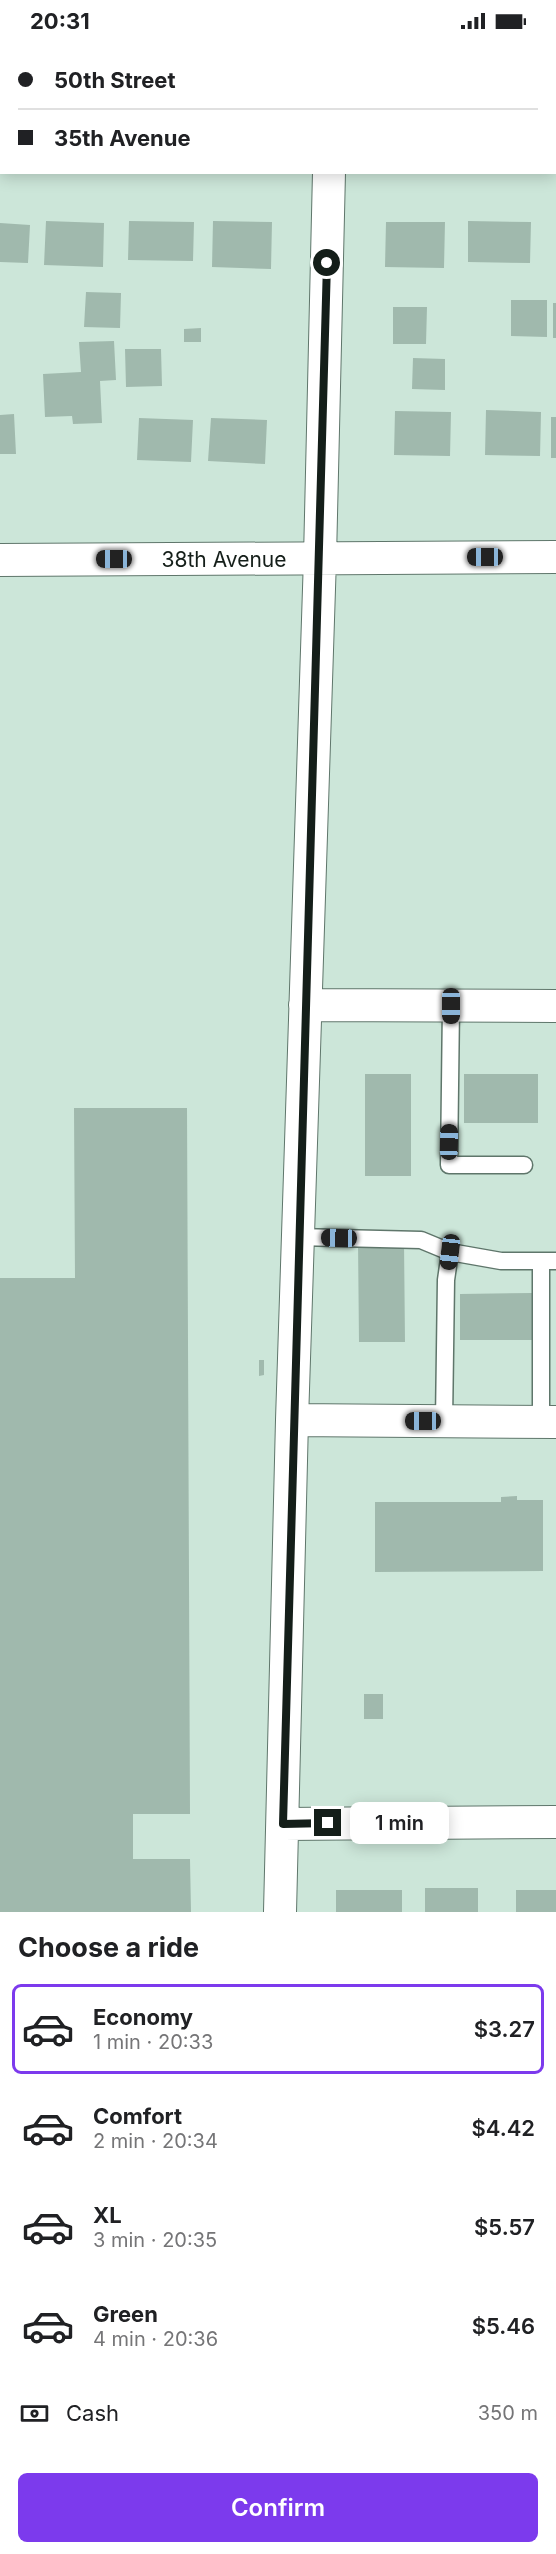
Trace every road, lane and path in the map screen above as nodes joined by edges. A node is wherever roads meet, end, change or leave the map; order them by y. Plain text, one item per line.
1 (329, 174) edge
2 (556, 557) edge
3 (320, 558) junction
4 (0, 560) edge
5 (305, 1005) junction
6 (451, 1006) junction
7 (556, 1006) edge
8 (524, 1165) dead end
9 (297, 1237) junction
10 (450, 1252) junction
11 (548, 1261) edge
12 (292, 1420) junction
13 (444, 1421) junction
14 (548, 1422) edge
15 (556, 1822) edge
16 (283, 1824) junction
17 (280, 1912) edge

1 - 3 street
2 - 3 street, 38th Avenue
3 - 4 street, 38th Avenue
3 - 5 street
5 - 6 street
5 - 9 street
6 - 7 street
6 - 8 lane
9 - 10 lane
9 - 12 street
10 - 11 lane
10 - 13 lane
11 - 14 lane
12 - 13 street
12 - 16 street
13 - 14 street
15 - 16 street
16 - 17 street

